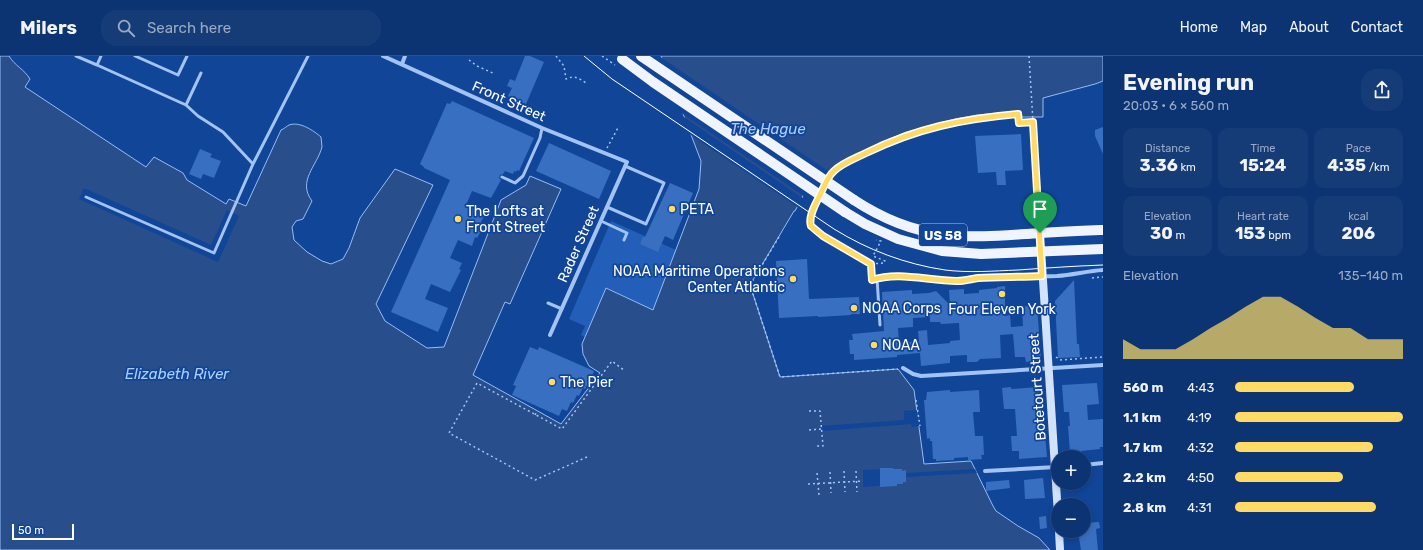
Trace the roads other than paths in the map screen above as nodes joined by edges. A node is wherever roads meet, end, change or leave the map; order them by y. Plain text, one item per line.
1 (76, 56) edge
2 (101, 56) edge
3 (135, 56) edge
4 (187, 56) edge
5 (308, 56) edge
6 (383, 56) edge
7 (405, 56) edge
8 (641, 56) edge
9 (619, 60) edge
10 (402, 64) junction
11 (97, 65) junction
12 (201, 73) dead end
13 (186, 105) junction
14 (542, 128) junction
15 (253, 164) junction
16 (626, 164) junction
17 (502, 177) dead end
18 (663, 185) junction
19 (668, 187) dead end
20 (86, 196) dead end
21 (607, 207) junction
22 (1038, 209) road end
23 (600, 221) junction
24 (646, 224) junction
25 (651, 226) dead end
26 (1103, 230) edge
27 (1040, 233) junction
28 (624, 240) dead end
29 (1103, 249) edge
30 (1041, 251) junction
31 (1103, 270) edge
32 (1042, 276) junction
33 (877, 278) junction
34 (872, 280) road end
35 (548, 303) dead end
36 (562, 309) junction
37 (880, 325) dead end
38 (550, 335) dead end
39 (1103, 365) edge
40 (901, 368) road end
41 (1048, 368) junction
42 (1055, 450) edge
43 (1103, 463) edge
44 (1091, 464) edge
45 (1051, 467) edge
46 (985, 471) dead end
47 (1059, 538) edge
48 (1060, 550) edge

1 - 11 lane
2 - 11 lane
3 - 4 lane
5 - 15 lane
6 - 10 street, Front Street
7 - 10 street
8 - 27 main road, US 58, bridge
9 - 30 main road, US 58, bridge
10 - 14 street, Front Street
11 - 13 lane
12 - 13 lane
13 - 15 lane
14 - 16 street, Front Street
14 - 17 lane
15 - 20 lane
16 - 18 lane
16 - 21 street, Rader Street
18 - 19 lane
18 - 24 lane
21 - 23 street, Rader Street
21 - 24 lane
22 - 27 lane
23 - 28 lane
23 - 36 street, Rader Street
24 - 25 lane
26 - 27 main road, US 58
27 - 30 street, Botetourt Street
29 - 30 main road, US 58
30 - 32 street, Botetourt Street
31 - 32 street
32 - 33 street
32 - 41 street, Botetourt Street
33 - 34 street
33 - 37 lane
35 - 36 lane
36 - 38 street, Rader Street
39 - 41 street
40 - 41 street
41 - 42 street, Botetourt Street
43 - 44 street
45 - 46 street
47 - 48 street

